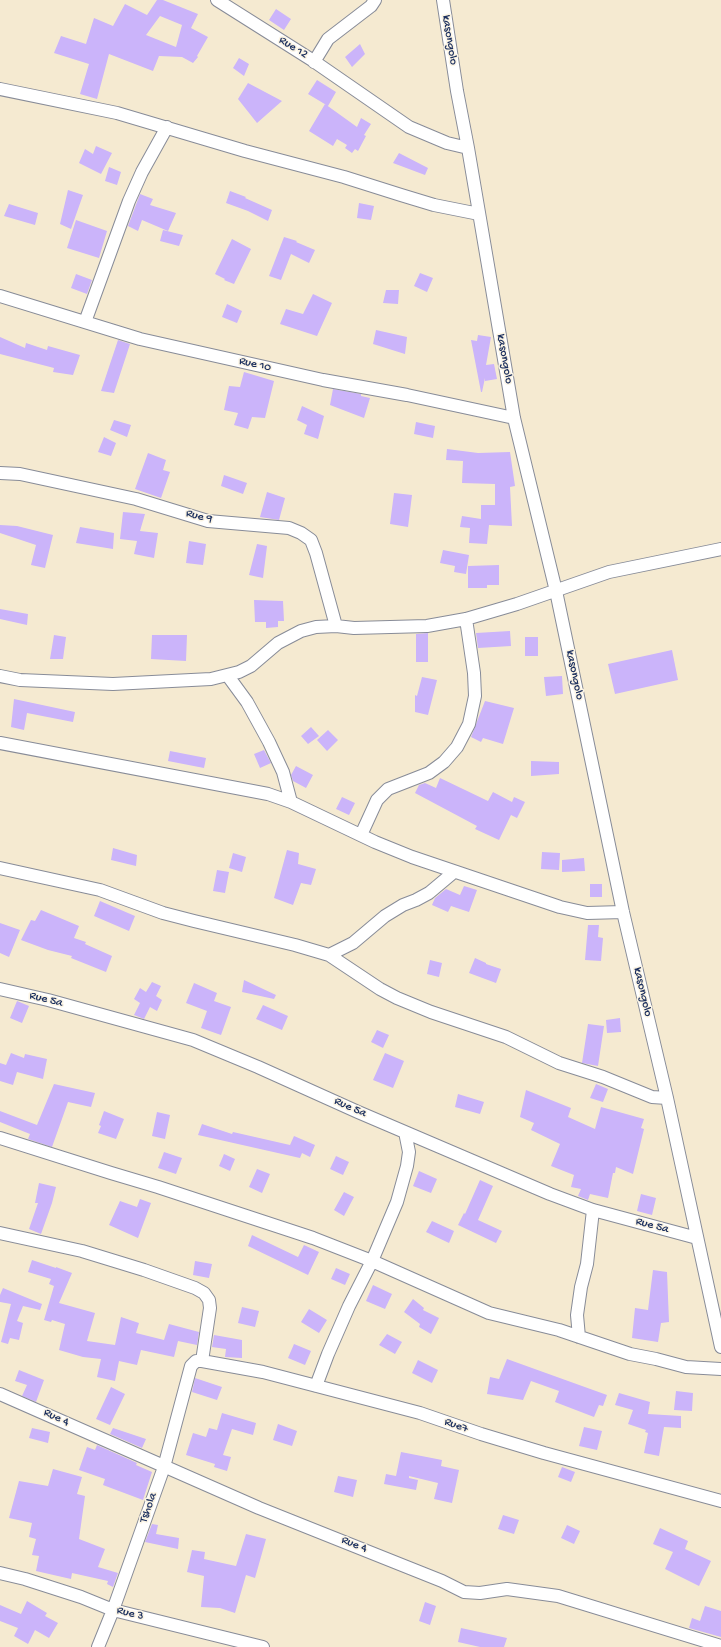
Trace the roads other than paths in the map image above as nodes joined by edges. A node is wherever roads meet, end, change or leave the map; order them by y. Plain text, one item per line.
1 (217, 0) edge
2 (375, 0) edge
3 (443, 0) edge
4 (314, 62) junction
5 (0, 89) edge
6 (167, 127) junction
7 (468, 148) junction
8 (479, 214) junction
9 (0, 296) edge
10 (85, 322) junction
11 (514, 418) junction
12 (0, 472) edge
13 (721, 549) edge
14 (556, 590) junction
15 (466, 619) junction
16 (336, 626) junction
17 (0, 676) edge
18 (228, 676) junction
19 (0, 743) edge
20 (292, 802) junction
21 (361, 835) junction
22 (0, 868) edge
23 (454, 872) junction
24 (623, 912) junction
25 (329, 955) junction
26 (0, 989) edge
27 (667, 1098) junction
28 (406, 1132) junction
29 (0, 1138) edge
30 (594, 1210) junction
31 (0, 1233) edge
32 (697, 1238) junction
33 (372, 1261) junction
34 (579, 1337) junction
35 (721, 1347) edge
36 (197, 1363) junction
37 (721, 1369) edge
38 (316, 1386) junction
39 (0, 1394) edge
40 (164, 1467) junction
41 (721, 1501) edge
42 (0, 1573) edge
43 (113, 1610) junction
44 (721, 1646) edge
45 (98, 1647) edge
46 (263, 1647) edge

1 - 4 street, Rue 12
2 - 4 street, Rue 12
3 - 7 street, kasongolo
4 - 7 street
5 - 6 street
6 - 8 street
6 - 10 street
7 - 8 street, kasongolo
8 - 11 street, kasongolo
9 - 10 street, Rue 10
10 - 11 street, Rue 10
11 - 14 street, kasongolo
12 - 16 street, Rue 9
13 - 14 street
14 - 15 street
14 - 24 street, kasongolo
15 - 16 street
15 - 21 street
16 - 18 street
17 - 18 street
18 - 20 street
19 - 20 street
20 - 21 street
21 - 23 street
22 - 25 street
23 - 24 street
23 - 25 street
24 - 27 street, kasongolo
25 - 27 street
26 - 28 street, Rue 5a
27 - 32 street, kasongolo
28 - 30 street, Rue 5a
28 - 33 street
29 - 33 street
30 - 32 street, Rue 5a
30 - 34 street
31 - 36 street, Tshola
32 - 35 street, kasongolo
33 - 34 street
33 - 38 street
34 - 37 street
36 - 38 street, Rue7
36 - 40 street, Tshola
38 - 41 street, Rue7
39 - 40 street, Rue 4
40 - 43 street, Tshola
40 - 44 street, Rue 4
42 - 43 street, Rue 3
43 - 45 street, Tshola
43 - 46 street, Rue 3

